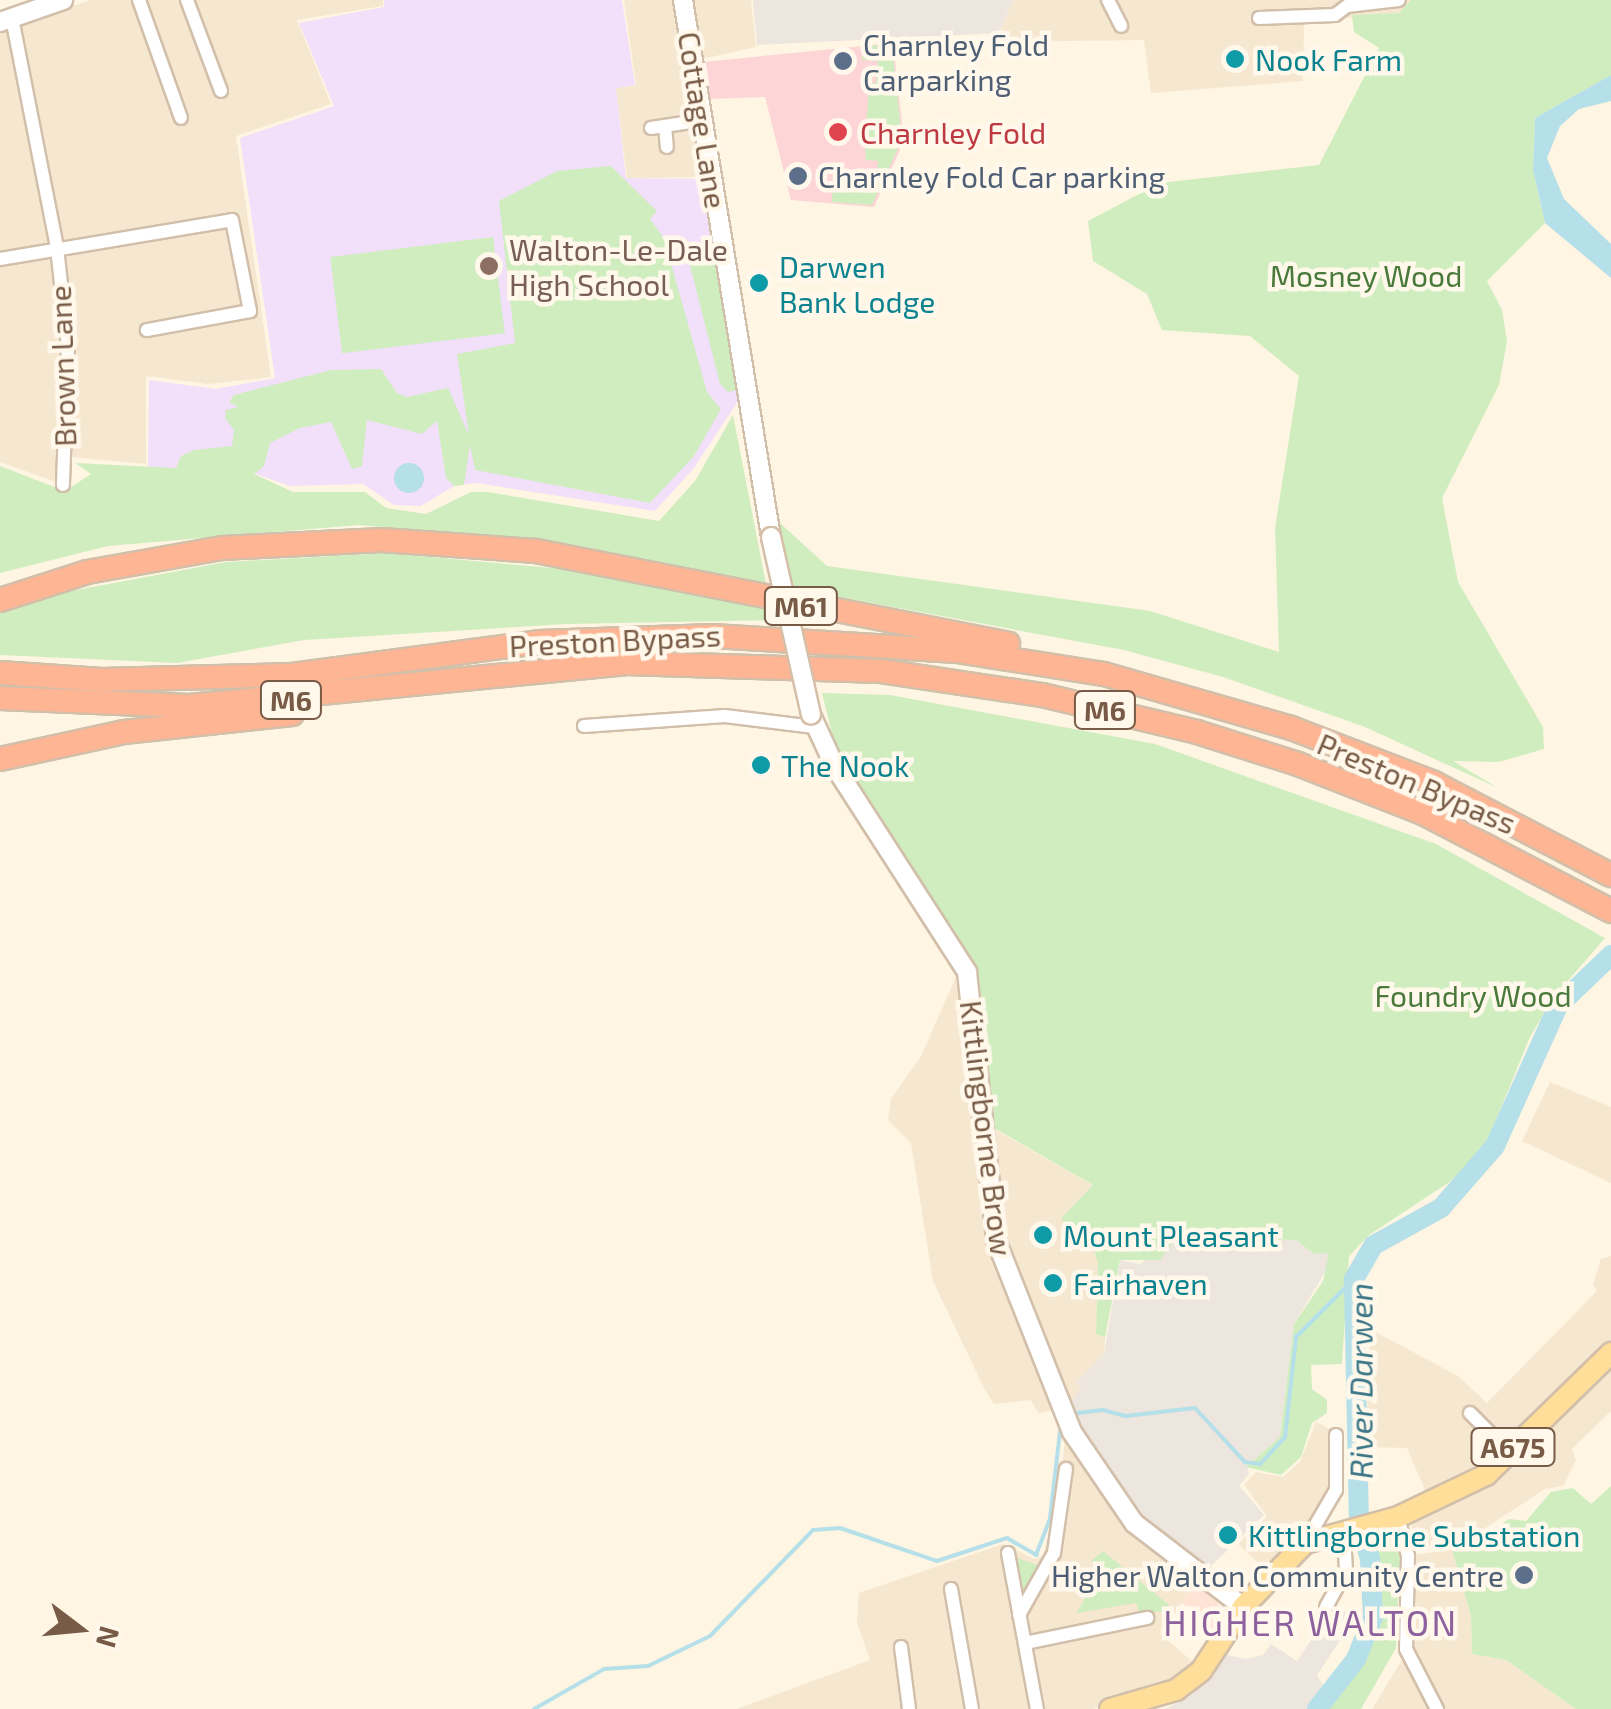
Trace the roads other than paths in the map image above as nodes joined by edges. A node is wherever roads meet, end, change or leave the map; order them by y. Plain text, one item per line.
1 (63, 0) edge
2 (138, 0) edge
3 (187, 0) edge
4 (683, 0) edge
5 (1108, 0) edge
6 (1399, 0) edge
7 (1345, 3) edge
8 (1259, 18) dead end
9 (6, 20) edge
10 (1121, 26) dead end
11 (221, 91) dead end
12 (181, 118) dead end
13 (703, 120) junction
14 (667, 146) dead end
15 (57, 248) junction
16 (0, 260) edge
17 (148, 330) dead end
18 (64, 485) dead end
19 (0, 600) edge
20 (581, 667) junction
21 (0, 673) edge
22 (0, 698) edge
23 (813, 721) junction
24 (584, 726) dead end
25 (0, 758) edge
26 (1568, 851) junction
27 (1610, 875) edge
28 (1603, 906) edge
29 (1611, 1353) edge
30 (1470, 1413) dead end
31 (1336, 1434) dead end
32 (1509, 1452) junction
33 (1066, 1469) dead end
34 (1398, 1516) junction
35 (1333, 1532) junction
36 (1305, 1543) junction
37 (1008, 1553) dead end
38 (950, 1589) dead end
39 (1243, 1607) junction
40 (1326, 1607) dead end
41 (1020, 1614) junction
42 (1147, 1618) dead end
43 (1024, 1643) junction
44 (901, 1646) dead end
45 (909, 1709) edge
46 (972, 1709) edge
47 (1036, 1709) edge
48 (1110, 1709) edge
49 (1437, 1709) edge

1 - 9 street
2 - 12 street
3 - 11 street
4 - 13 street, Cottage Lane
5 - 10 street
6 - 7 street
7 - 8 street
9 - 15 street, Brown Lane
13 - 14 street
13 - 23 street, Cottage Lane, bridge
15 - 16 street, Brown Lane
15 - 17 street
15 - 18 street, Brown Lane
19 - 26 highway, M61
20 - 22 highway, Preston Bypass / M6
20 - 25 highway
20 - 28 highway, Preston Bypass / M6
21 - 26 highway, Preston Bypass / M6
23 - 24 street
23 - 39 street, Kittlingborne Brow
26 - 27 highway, M6
29 - 32 main road, A675
30 - 32 street
31 - 36 street
32 - 34 main road, A675
33 - 41 street
34 - 35 main road, A675
34 - 49 street
35 - 36 main road, A675
35 - 40 street
36 - 39 main road, A675
37 - 41 street
38 - 46 street
39 - 48 main road, A675
41 - 43 street
42 - 43 street
43 - 47 street
44 - 45 street

